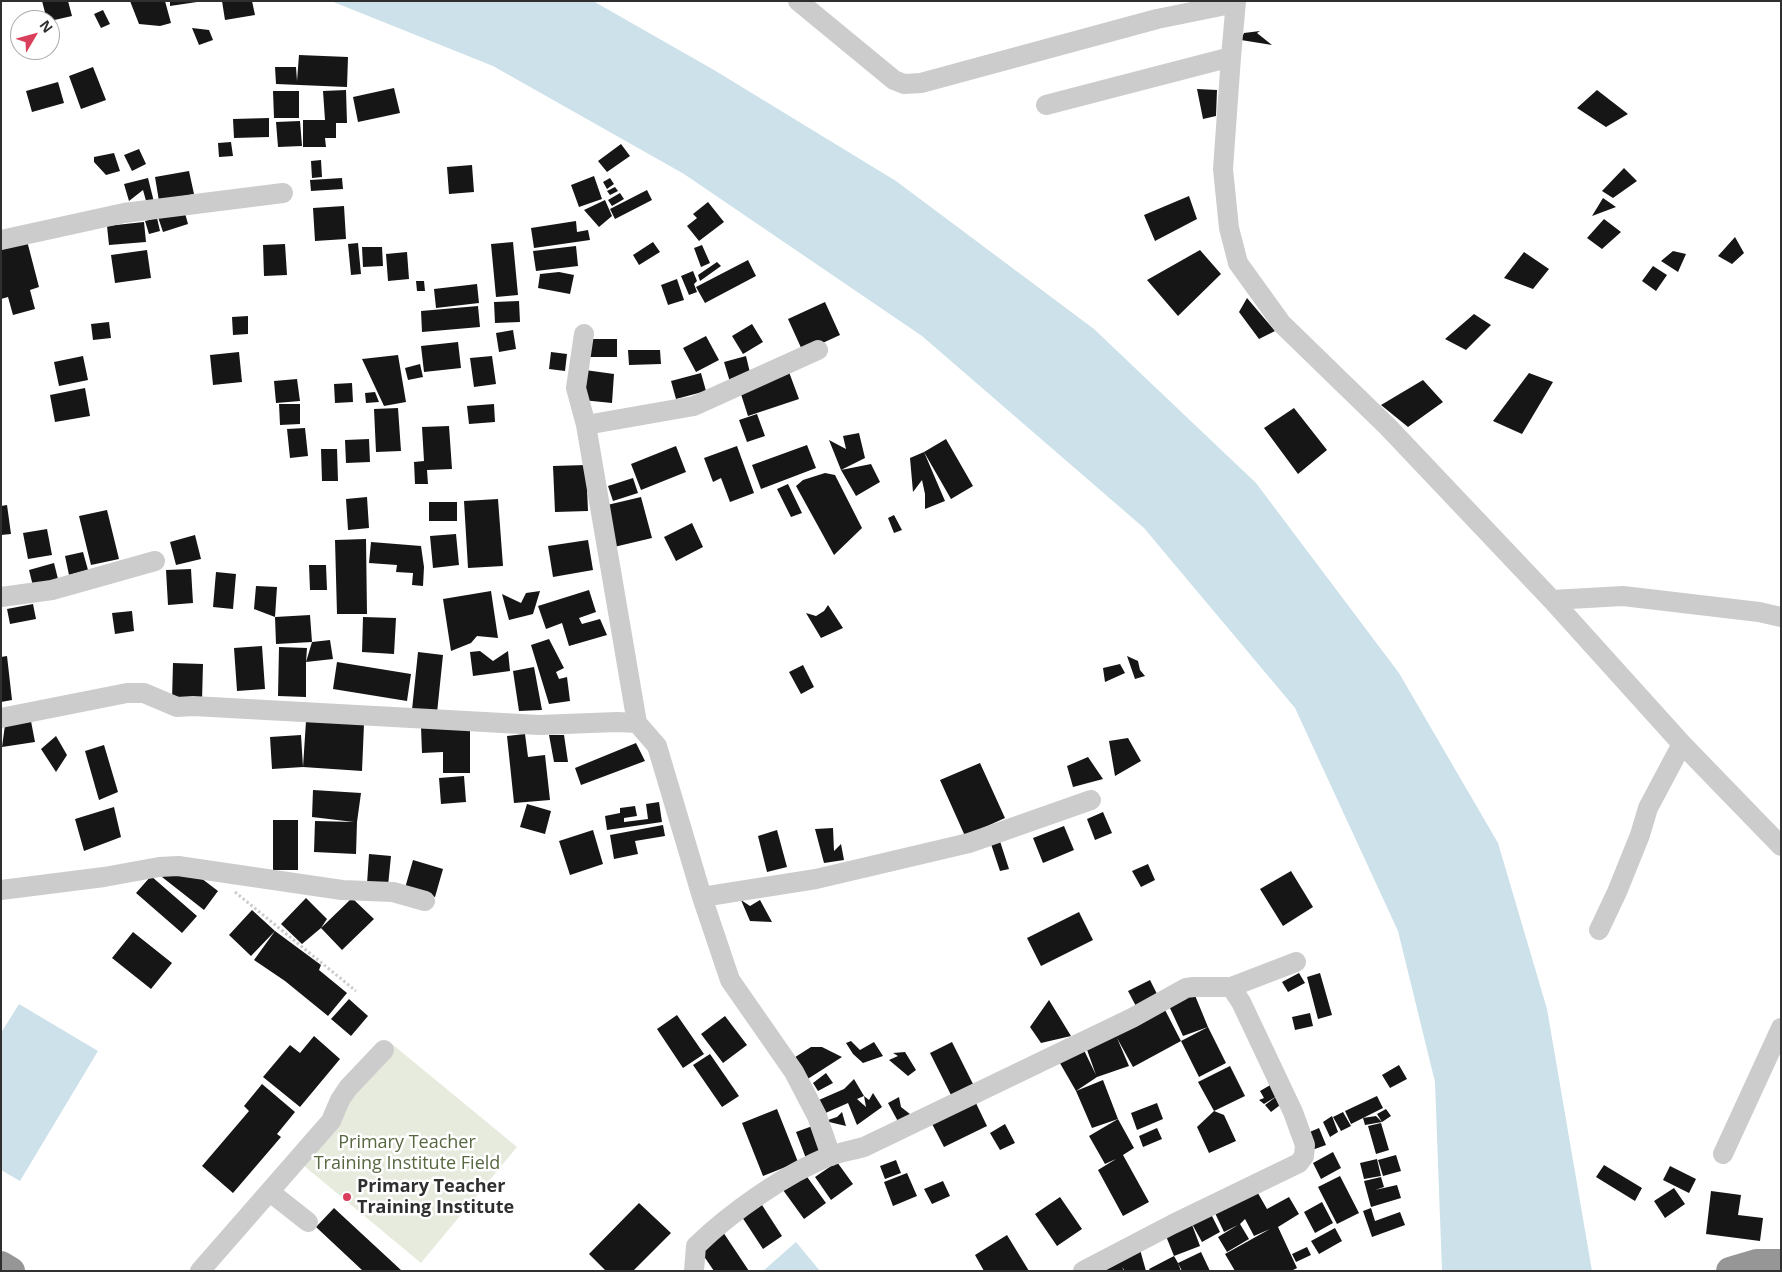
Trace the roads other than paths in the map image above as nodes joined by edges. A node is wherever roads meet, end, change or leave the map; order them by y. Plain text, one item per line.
1 (798, 1) edge
2 (1236, 2) edge
3 (1230, 57) junction
4 (1046, 105) dead end
5 (284, 193) dead end
6 (1, 240) edge
7 (584, 334) dead end
8 (818, 350) dead end
9 (586, 425) junction
10 (154, 561) dead end
11 (1, 597) edge
12 (1552, 600) junction
13 (1781, 617) edge
14 (1, 718) edge
15 (637, 723) junction
16 (1682, 744) junction
17 (1091, 800) dead end
18 (1781, 846) edge
19 (1, 890) edge
20 (702, 897) junction
21 (425, 901) dead end
22 (1599, 930) dead end
23 (1296, 962) dead end
24 (1231, 987) junction
25 (1781, 1028) edge
26 (384, 1050) dead end
27 (1723, 1154) dead end
28 (830, 1156) junction
29 (270, 1192) junction
30 (308, 1222) dead end
31 (1781, 1263) edge
32 (1, 1265) edge
33 (11, 1271) edge
34 (200, 1271) edge
35 (694, 1271) edge
36 (1083, 1271) edge
37 (1730, 1271) edge

1 - 2 street
2 - 3 street
3 - 4 street
3 - 12 street
5 - 6 street
7 - 9 street
8 - 9 street
9 - 15 street
10 - 11 street
12 - 13 street
12 - 16 street
14 - 15 street
15 - 20 street
16 - 18 street
16 - 22 street
17 - 20 street
19 - 21 street
20 - 28 street
23 - 24 street
24 - 28 street
24 - 36 street
25 - 27 street
26 - 29 street
28 - 35 street
29 - 30 street
29 - 34 street
31 - 37 highway
32 - 33 highway

